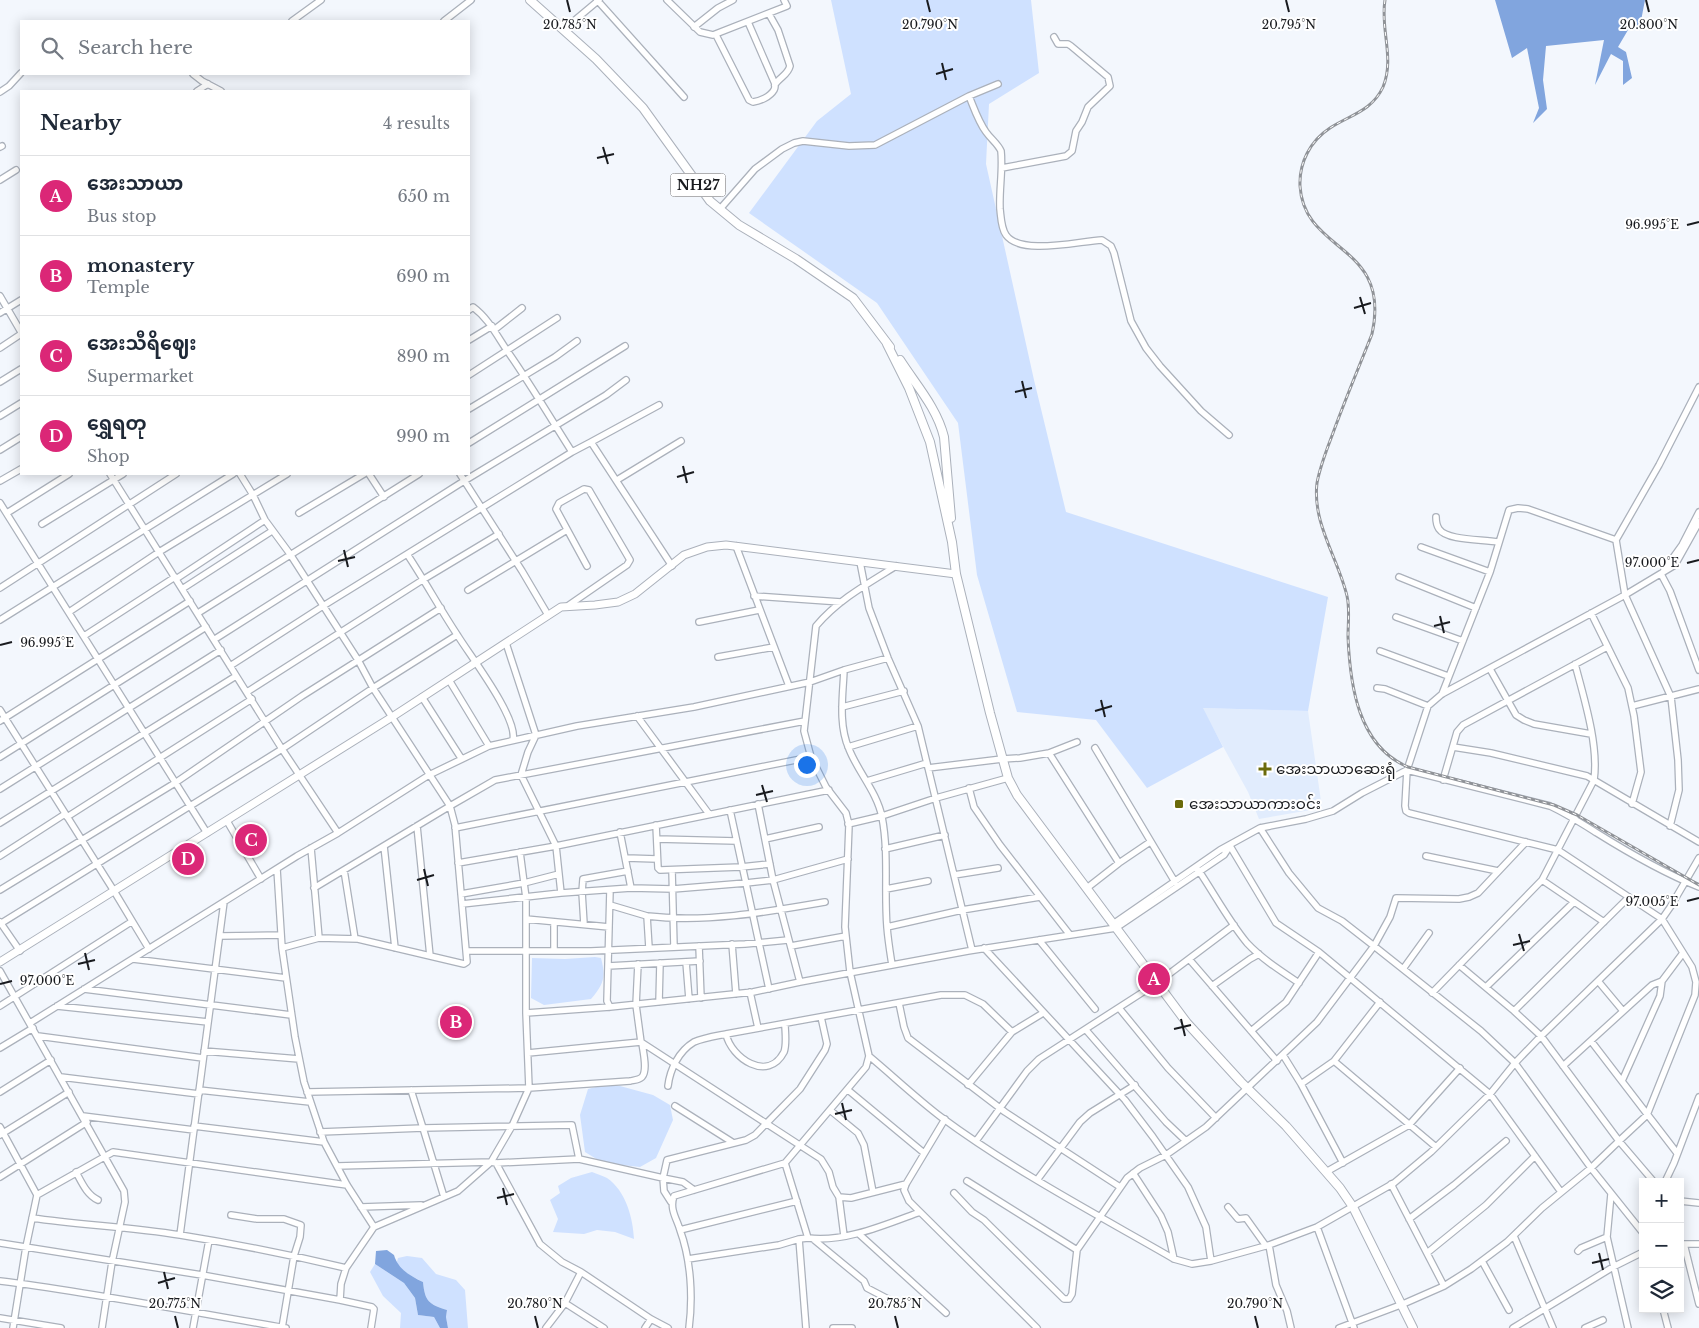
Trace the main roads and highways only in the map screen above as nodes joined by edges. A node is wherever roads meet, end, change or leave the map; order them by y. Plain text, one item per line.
1 (530, 0) edge
2 (887, 344) junction
3 (952, 542) junction
4 (956, 574) junction
5 (0, 962) edge
6 (1413, 1328) edge

1 - 2 highway, NH27
2 - 3 highway, NH27
2 - 3 highway, NH27
3 - 4 highway, NH27
4 - 5 main road
4 - 6 highway, NH27

